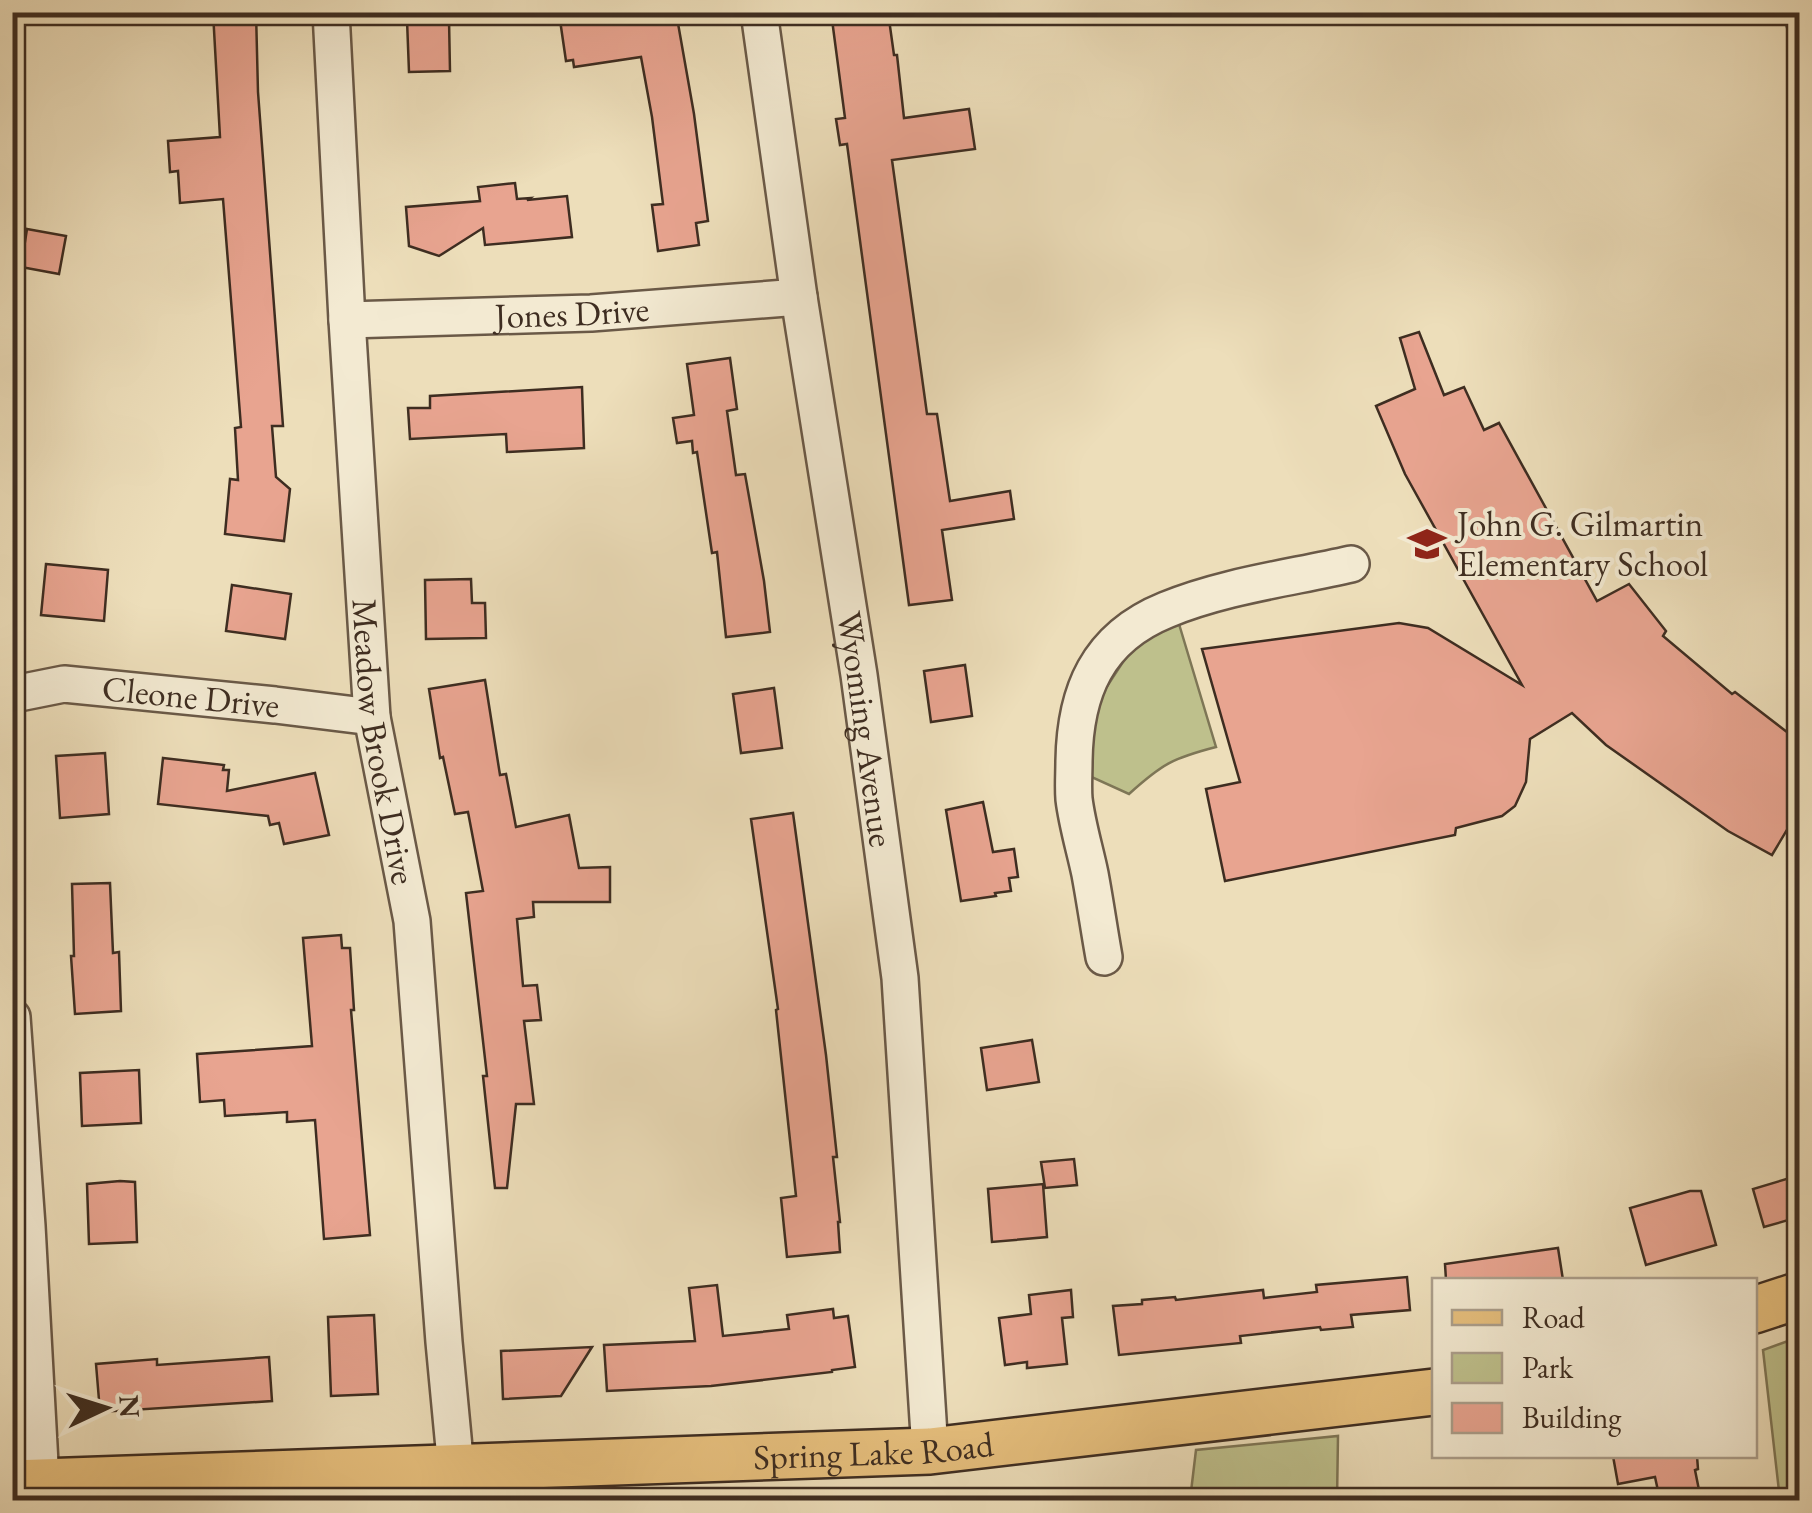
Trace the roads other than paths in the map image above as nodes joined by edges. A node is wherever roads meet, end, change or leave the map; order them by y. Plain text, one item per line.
1 (331, 12) edge
2 (758, 12) edge
3 (799, 296) junction
4 (346, 320) junction
5 (1350, 564) dead end
6 (12, 698) edge
7 (372, 717) junction
8 (1104, 957) dead end
9 (12, 1017) edge
10 (1800, 1295) edge
11 (1757, 1309) edge
12 (1432, 1392) edge
13 (930, 1451) junction
14 (456, 1468) junction
15 (27, 1482) edge

1 - 4 street, Meadow Brook Drive
2 - 3 street, Wyoming Avenue
3 - 4 street, Jones Drive
3 - 13 street, Wyoming Avenue
4 - 7 street, Meadow Brook Drive
5 - 8 street
6 - 7 street, Cleone Drive
7 - 14 street, Meadow Brook Drive
9 - 15 street
10 - 11 main road
12 - 13 main road, Spring Lake Road
13 - 14 main road, Spring Lake Road
14 - 15 main road, Spring Lake Road

